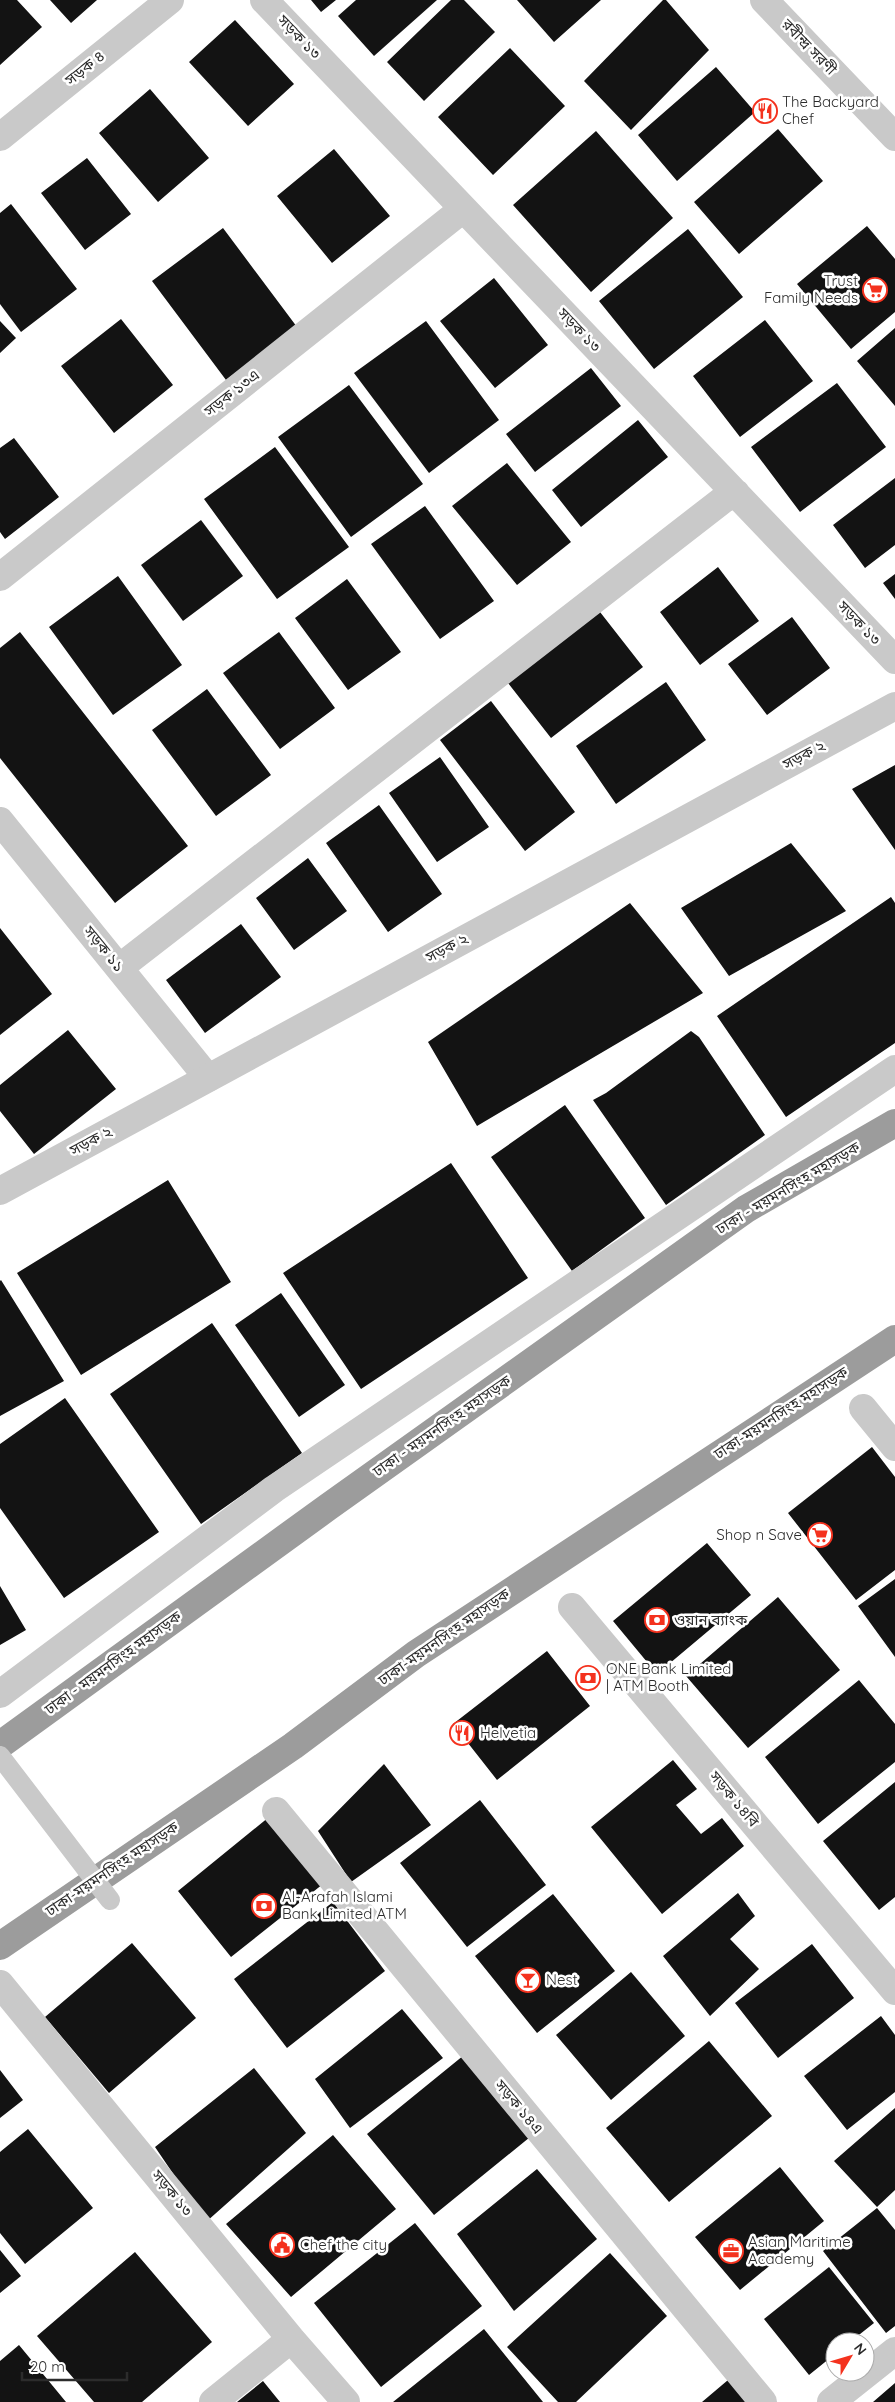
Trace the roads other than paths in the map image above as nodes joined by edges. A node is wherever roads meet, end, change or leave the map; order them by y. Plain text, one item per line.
1 (170, 0) edge
2 (264, 0) edge
3 (764, 0) edge
4 (0, 137) edge
5 (895, 137) edge
6 (464, 209) junction
7 (736, 493) junction
8 (0, 577) edge
9 (895, 660) edge
10 (895, 706) edge
11 (0, 821) edge
12 (119, 968) junction
13 (895, 1070) edge
14 (208, 1078) junction
15 (895, 1123) edge
16 (0, 1191) edge
17 (895, 1339) edge
18 (863, 1408) dead end
19 (895, 1447) edge
20 (572, 1608) dead end
21 (0, 1694) edge
22 (0, 1745) edge
23 (0, 1756) edge
24 (276, 1811) dead end
25 (110, 1900) dead end
26 (0, 1946) edge
27 (0, 1984) edge
28 (895, 1991) edge
29 (292, 2339) junction
30 (895, 2351) edge
31 (213, 2402) edge
32 (346, 2402) edge
33 (763, 2402) edge
34 (831, 2402) edge

1 - 4 street, সড়ক ৪
2 - 6 street, সড়ক ১৩
3 - 5 street, রবীন্দ্র সরণী
6 - 7 street, সড়ক ১৩
6 - 8 street, সড়ক ১৩এ
7 - 9 street, সড়ক ১৩
7 - 12 street
10 - 14 street, সড়ক ২
11 - 12 street, সড়ক ১১
12 - 14 street, সড়ক ১১
13 - 21 street
14 - 16 street, সড়ক ২
15 - 22 highway, ঢাকা - ময়মনসিংহ মহাসড়ক
17 - 26 highway, ঢাকা-ময়মনসিংহ মহাসড়ক
18 - 19 street
20 - 28 street, সড়ক ১৪বি
23 - 25 street, bridge
24 - 33 street, সড়ক ১৪এ
27 - 29 street, সড়ক ১৩
29 - 31 street
29 - 32 street, সড়ক ১৩
30 - 34 street

